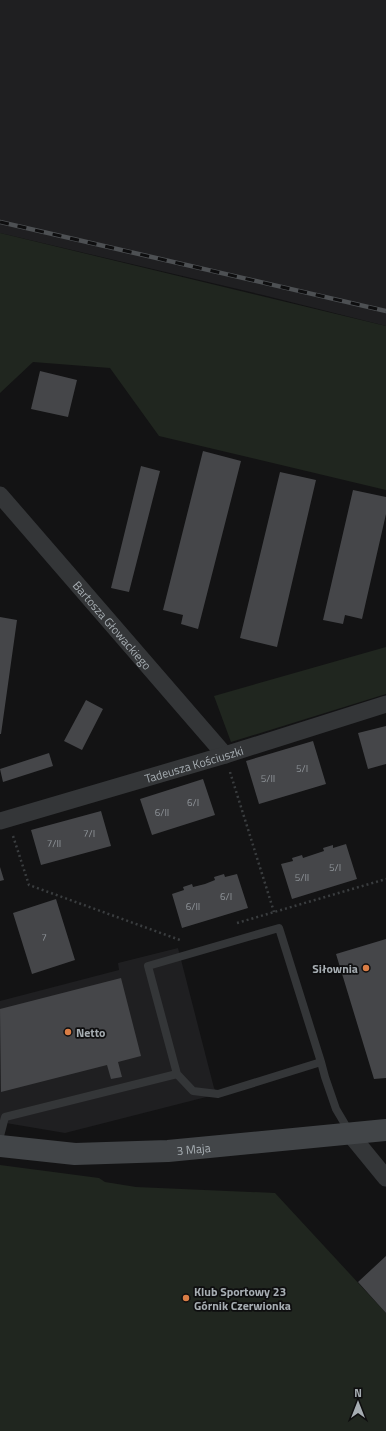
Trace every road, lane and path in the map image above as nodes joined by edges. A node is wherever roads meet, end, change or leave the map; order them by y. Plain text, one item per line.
1 (0, 495) edge
2 (386, 704) edge
3 (225, 755) junction
4 (4, 820) edge
5 (386, 879) edge
6 (274, 912) junction
7 (230, 925) dead end
8 (279, 928) junction
9 (186, 938) dead end
10 (321, 1062) junction
11 (177, 1074) junction
12 (386, 1130) edge
13 (350, 1134) junction
14 (0, 1136) edge
15 (0, 1146) edge
16 (386, 1178) edge

1 - 3 street, Bartosza Głowackiego
2 - 3 street, Tadeusza Kościuszki
3 - 4 street, Tadeusza Kościuszki
3 - 6 path
4 - 9 path
5 - 6 path
6 - 7 path
6 - 8 path
8 - 10 lane
8 - 11 lane
10 - 11 lane
10 - 13 lane
11 - 14 lane
12 - 13 main road, 3 Maja
13 - 15 main road, 3 Maja
13 - 16 street

